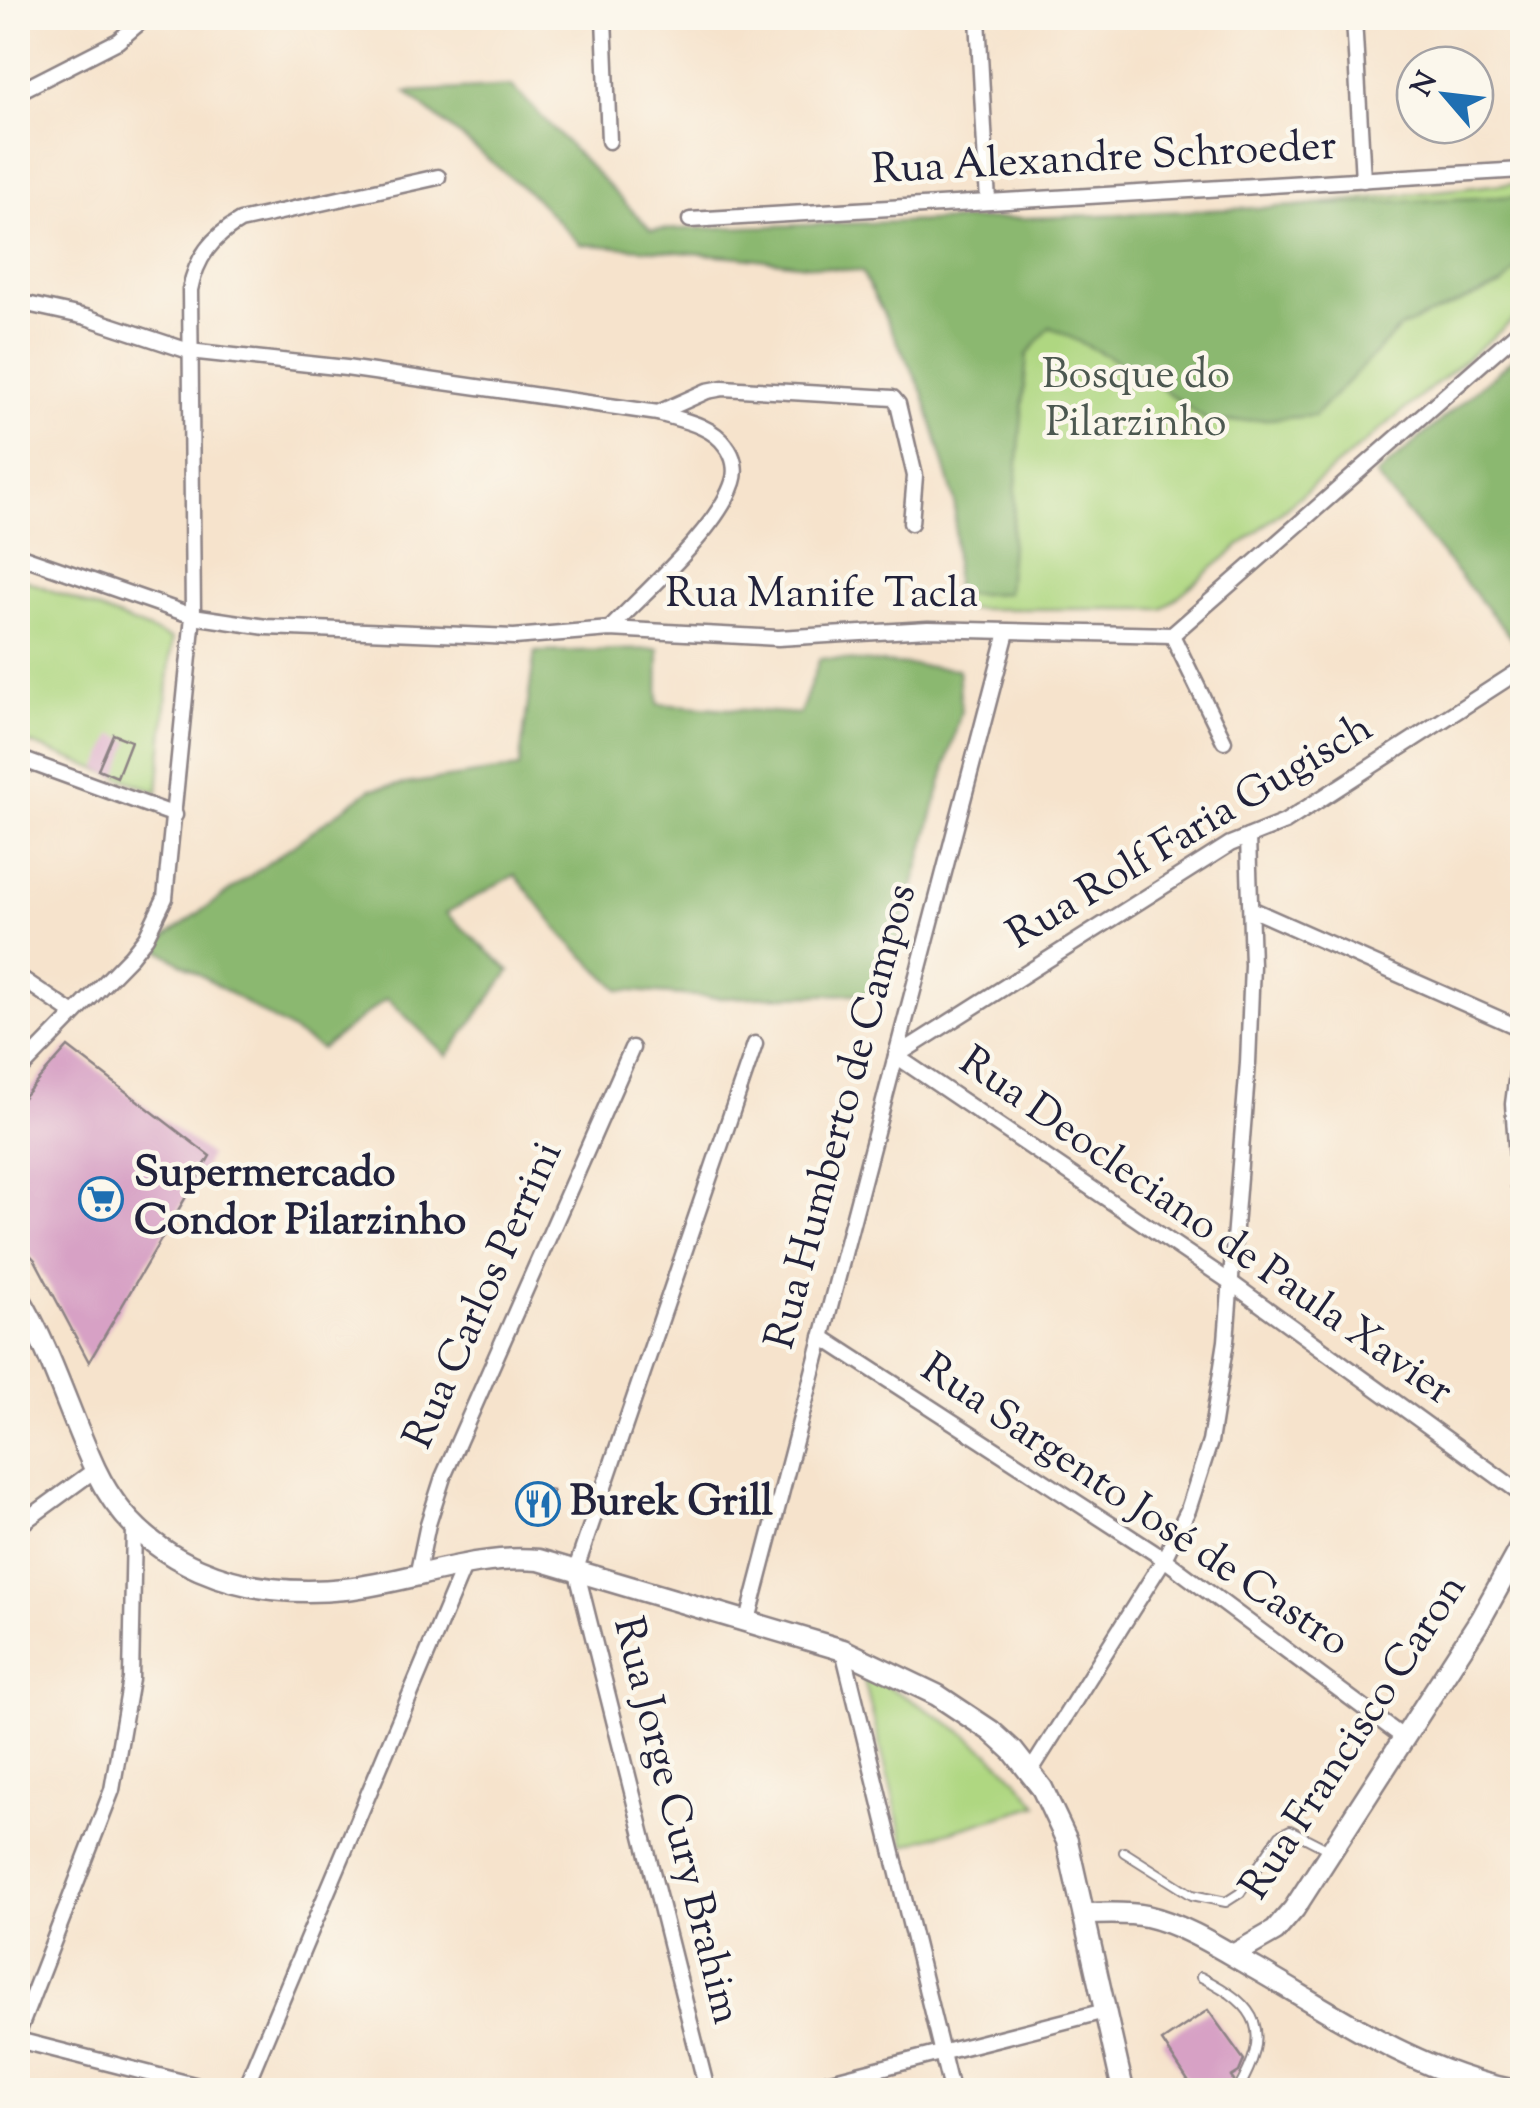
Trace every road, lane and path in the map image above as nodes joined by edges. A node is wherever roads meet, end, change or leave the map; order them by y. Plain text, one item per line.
1 (145, 18) edge
2 (604, 18) edge
3 (978, 18) edge
4 (1354, 18) edge
5 (18, 92) edge
6 (610, 141) dead end
7 (1522, 170) edge
8 (438, 177) dead end
9 (1362, 180) junction
10 (988, 202) junction
11 (690, 220) dead end
12 (18, 302) edge
13 (1522, 328) edge
14 (190, 351) junction
15 (658, 413) junction
16 (912, 523) dead end
17 (18, 555) edge
18 (193, 616) junction
19 (610, 629) junction
20 (1007, 632) junction
21 (1172, 635) junction
22 (1522, 669) edge
23 (1224, 741) dead end
24 (18, 758) edge
25 (175, 815) junction
26 (1248, 837) junction
27 (1251, 909) junction
28 (18, 976) edge
29 (74, 1014) junction
30 (1522, 1029) edge
31 (755, 1044) dead end
32 (632, 1048) dead end
33 (896, 1056) junction
34 (1522, 1058) edge
35 (18, 1072) edge
36 (1522, 1186) edge
37 (1230, 1282) junction
38 (18, 1296) edge
39 (822, 1337) junction
40 (96, 1469) junction
41 (1522, 1494) edge
42 (134, 1527) junction
43 (18, 1537) edge
44 (1522, 1544) edge
45 (1164, 1560) junction
46 (465, 1564) junction
47 (576, 1569) junction
48 (417, 1576) junction
49 (748, 1620) junction
50 (843, 1650) junction
51 (1404, 1738) junction
52 (1030, 1772) junction
53 (1124, 1852) dead end
54 (1331, 1852) junction
55 (1084, 1914) junction
56 (1233, 1956) junction
57 (1201, 1978) dead end
58 (1105, 2011) junction
59 (18, 2032) edge
60 (18, 2040) edge
61 (942, 2053) junction
62 (214, 2090) edge
63 (244, 2090) edge
64 (707, 2090) edge
65 (795, 2090) edge
66 (951, 2090) edge
67 (1123, 2090) edge
68 (1238, 2090) edge
69 (1511, 2090) edge

1 - 5 street
2 - 6 street
3 - 10 street
4 - 9 street
7 - 9 street, Rua Alexandre Schroeder
8 - 14 street
9 - 10 street, Rua Alexandre Schroeder
10 - 11 street, Rua Alexandre Schroeder
12 - 14 street
13 - 21 street
14 - 15 street
14 - 18 street
15 - 16 street
15 - 19 street
17 - 18 street, Rua Manife Tacla
18 - 19 street, Rua Manife Tacla
18 - 25 street
19 - 20 street, Rua Manife Tacla
20 - 21 street, Rua Manife Tacla
20 - 33 street, Rua Humberto de Campos
21 - 23 street
22 - 26 street, Rua Rolf Faria Gugisch
24 - 25 street
25 - 29 street
26 - 27 street
26 - 33 street, Rua Rolf Faria Gugisch
27 - 30 street
27 - 37 street
28 - 29 street
29 - 35 street
31 - 47 street
32 - 48 street, Rua Carlos Perrini
33 - 37 street, Rua Deocleciano de Paula Xavier
33 - 39 street, Rua Humberto de Campos
34 - 36 main road
37 - 41 street, Rua Deocleciano de Paula Xavier
37 - 45 street
38 - 40 main road
39 - 45 street, Rua Sargento José de Castro
39 - 49 street, Rua Humberto de Campos
40 - 42 main road
40 - 43 street
42 - 48 main road
42 - 59 street
44 - 51 main road, Rua Francisco Caron
45 - 51 street, Rua Sargento José de Castro
45 - 52 street
46 - 47 main road
46 - 48 main road
46 - 63 street
47 - 49 main road
47 - 64 street, Rua Jorge Cury Brahim
49 - 50 main road
50 - 52 main road
50 - 61 street
51 - 54 main road, Rua Francisco Caron
52 - 55 main road
53 - 54 lane
54 - 56 main road, Rua Francisco Caron
55 - 56 main road
55 - 58 main road
56 - 69 main road
57 - 68 lane
58 - 61 street
58 - 67 main road
60 - 62 street
61 - 65 street
61 - 66 street

